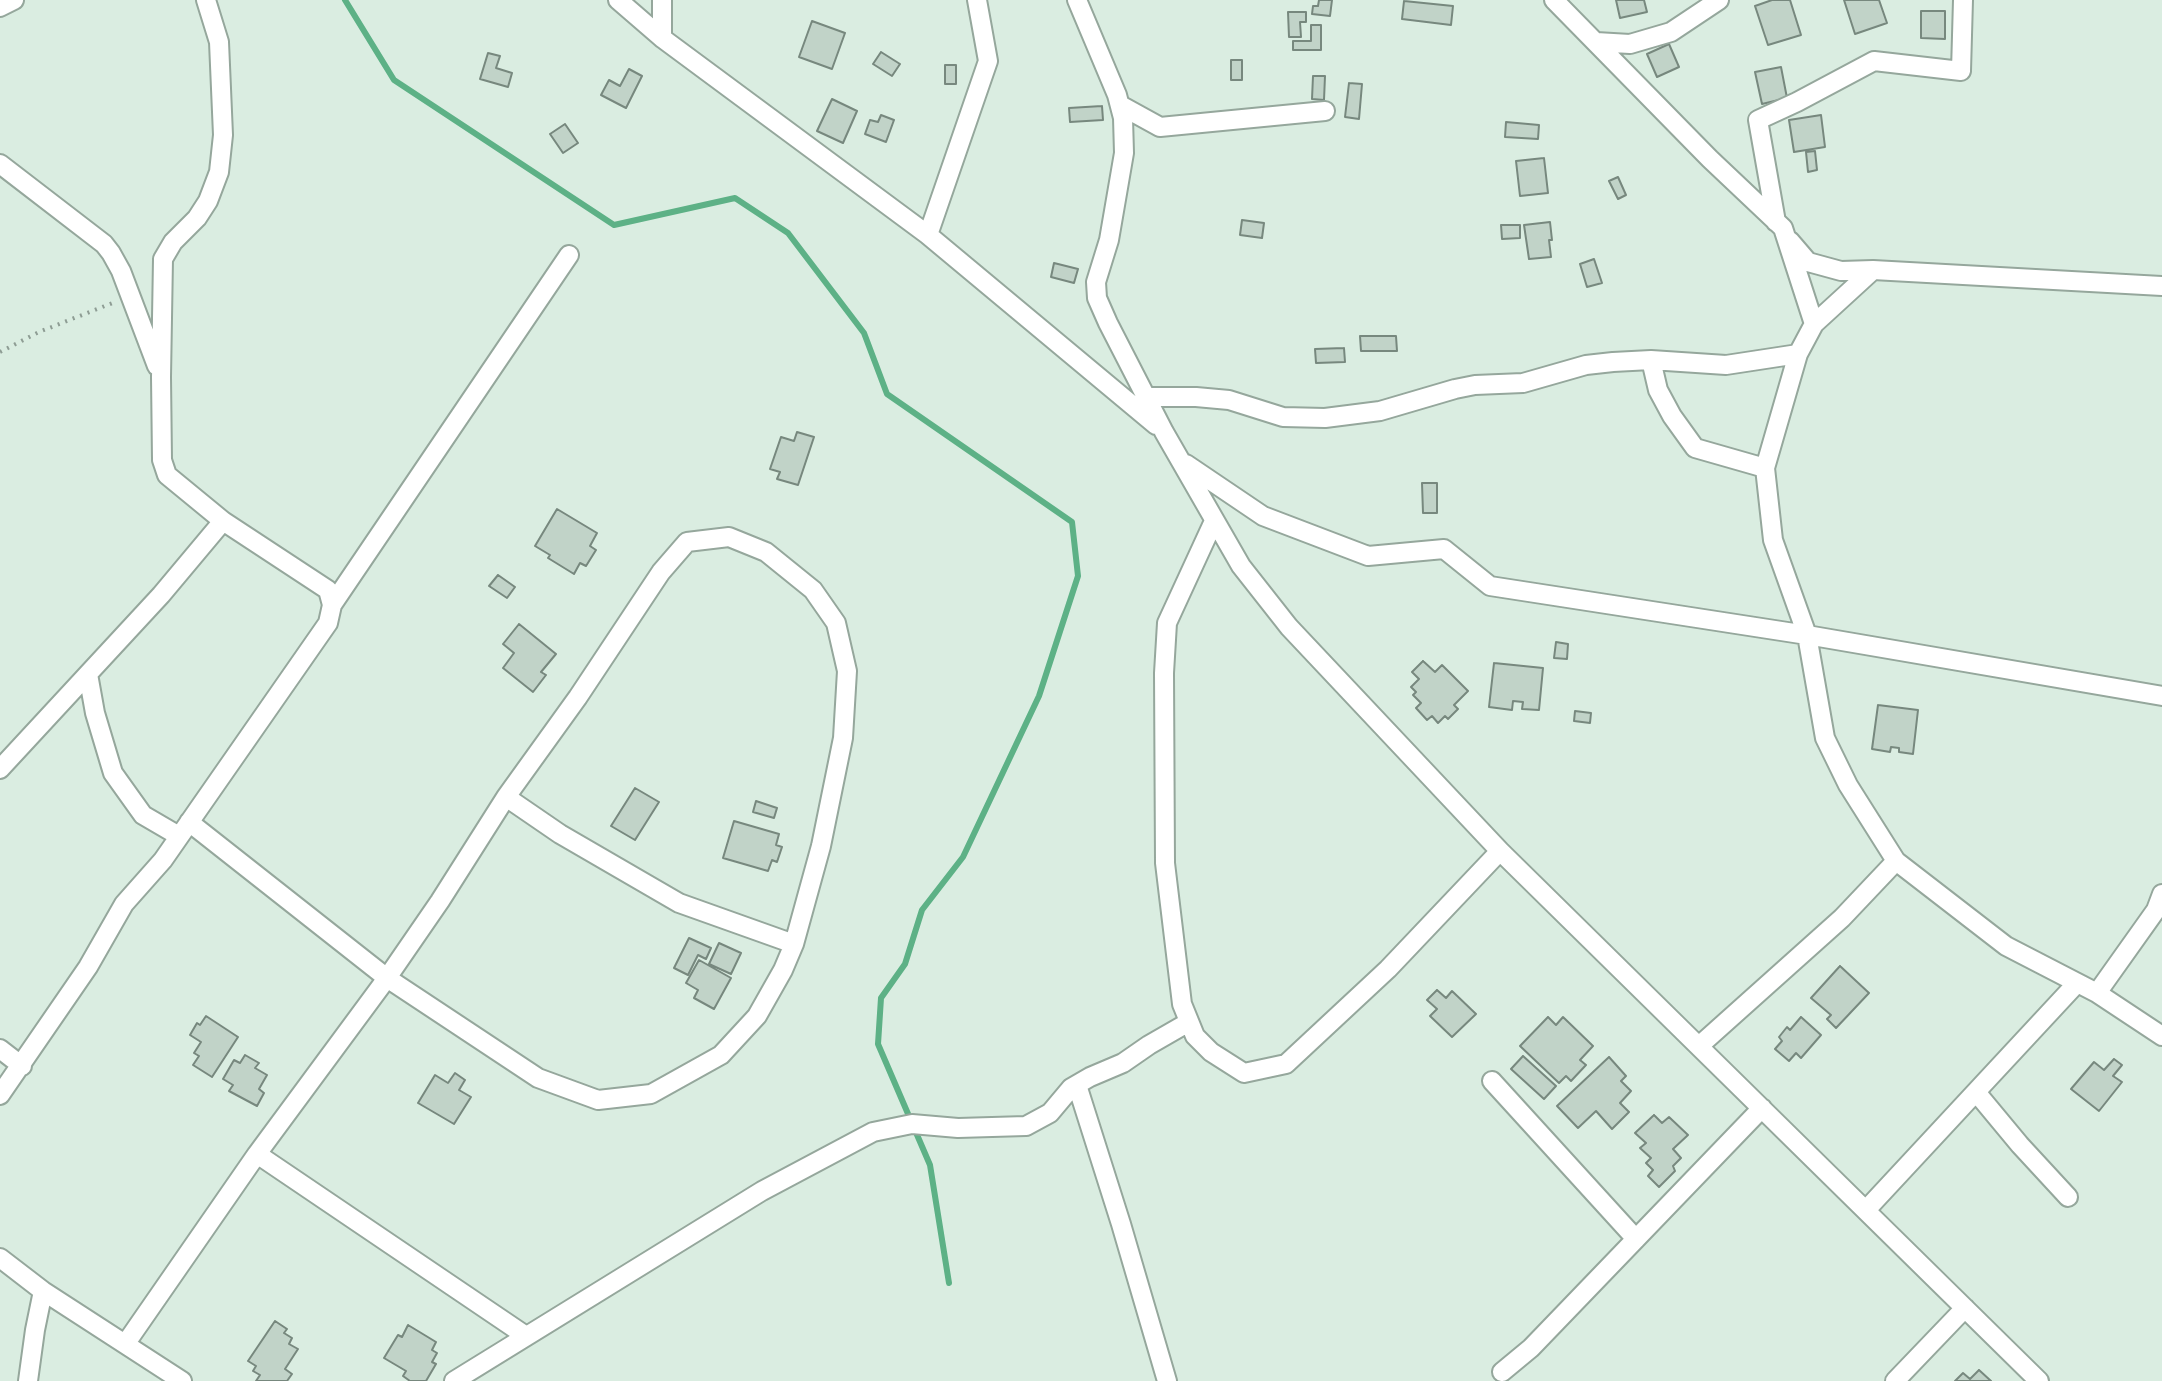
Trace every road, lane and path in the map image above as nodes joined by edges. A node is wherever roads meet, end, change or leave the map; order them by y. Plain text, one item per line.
1 (14, 0) edge
2 (206, 0) edge
3 (618, 0) edge
4 (662, 0) edge
5 (977, 0) edge
6 (1077, 0) edge
7 (1554, 0) edge
8 (1719, 0) edge
9 (1963, 0) edge
10 (0, 7) edge
11 (662, 38) junction
12 (1596, 42) junction
13 (1120, 105) junction
14 (1325, 111) dead end
15 (0, 164) edge
16 (1781, 229) junction
17 (928, 235) junction
18 (569, 255) dead end
19 (1873, 270) junction
20 (2162, 286) edge
21 (131, 296) junction
22 (1814, 324) junction
23 (0, 352) edge
24 (1798, 354) junction
25 (1651, 360) junction
26 (161, 377) junction
27 (1147, 397) junction
28 (1164, 432) junction
29 (1181, 461) junction
30 (1765, 468) junction
31 (223, 521) junction
32 (1214, 521) junction
33 (332, 605) junction
34 (1807, 635) junction
35 (88, 674) junction
36 (2162, 696) edge
37 (0, 769) edge
38 (506, 797) junction
39 (184, 829) junction
40 (1500, 851) junction
41 (1896, 861) junction
42 (2162, 894) edge
43 (794, 944) junction
44 (387, 978) junction
45 (2077, 983) junction
46 (2097, 993) junction
47 (1189, 1022) junction
48 (2162, 1036) edge
49 (1699, 1046) junction
50 (0, 1049) edge
51 (22, 1066) junction
52 (1492, 1081) dead end
53 (1077, 1085) junction
54 (1976, 1092) junction
55 (0, 1095) edge
56 (1762, 1108) junction
57 (257, 1154) junction
58 (2068, 1197) dead end
59 (1866, 1210) junction
60 (1636, 1239) junction
61 (0, 1258) edge
62 (43, 1291) junction
63 (1965, 1308) junction
64 (526, 1336) junction
65 (126, 1343) junction
66 (1502, 1372) dead end
67 (28, 1381) edge
68 (182, 1381) edge
69 (454, 1381) edge
70 (1167, 1381) edge
71 (1895, 1381) edge
72 (2039, 1381) edge

1 - 10 street
2 - 26 street
3 - 11 street
4 - 11 street
5 - 17 street
6 - 13 street
7 - 12 street
8 - 12 street
9 - 16 street
11 - 17 street
12 - 16 street
13 - 14 street
13 - 27 street
15 - 21 street
16 - 19 street
16 - 22 street
17 - 28 street
18 - 33 street
19 - 20 street
19 - 22 street
21 - 23 path
21 - 26 street
22 - 24 street
24 - 25 street
24 - 30 street
25 - 27 street
25 - 30 street
26 - 31 street
27 - 28 street
28 - 29 street
29 - 32 street
29 - 34 street
30 - 34 street
31 - 33 street
31 - 35 street
32 - 40 street
32 - 47 street
33 - 39 street
34 - 36 street
34 - 41 street
35 - 37 street
35 - 39 street
38 - 43 street
38 - 43 street
38 - 44 street
39 - 44 street
39 - 51 street
40 - 47 street
40 - 49 street
41 - 45 street
41 - 49 street
42 - 46 street
43 - 44 street
44 - 57 street
45 - 46 street
45 - 54 street
46 - 48 street
47 - 53 street
49 - 56 street
50 - 51 street
51 - 55 street
52 - 60 street
53 - 64 street
53 - 70 street
54 - 58 street
54 - 59 street
56 - 59 street
56 - 60 street
57 - 64 street
57 - 65 street
59 - 63 street
60 - 66 street
61 - 62 street
62 - 65 street
62 - 67 street
63 - 71 street
63 - 72 street
64 - 69 street
65 - 68 street

